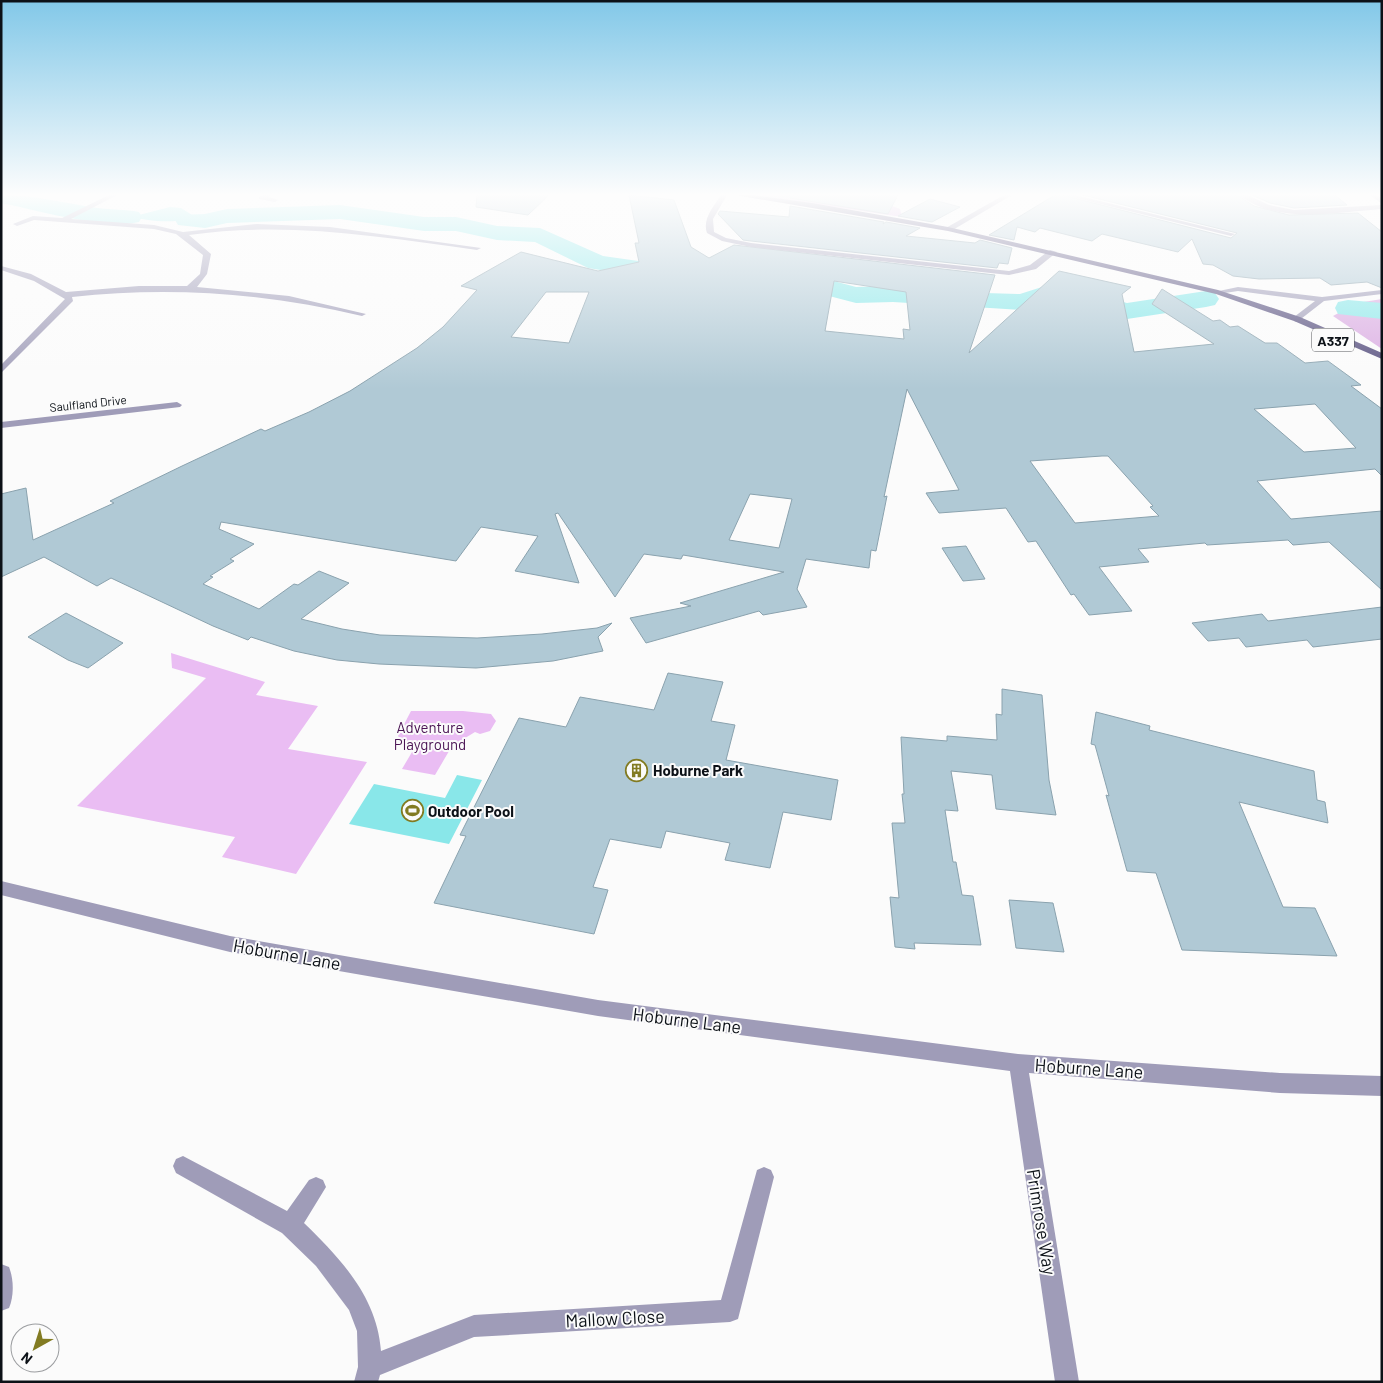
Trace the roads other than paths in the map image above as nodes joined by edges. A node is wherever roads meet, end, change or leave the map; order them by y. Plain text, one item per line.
1 (206, 260) edge
2 (894, 260) edge
3 (1042, 260) edge
4 (1082, 260) edge
5 (1, 268) edge
6 (190, 288) junction
7 (1382, 292) edge
8 (1214, 294) junction
9 (65, 295) junction
10 (1322, 300) junction
11 (362, 314) dead end
12 (1297, 319) junction
13 (1284, 321) junction
14 (1382, 357) edge
15 (1, 370) edge
16 (177, 406) dead end
17 (1, 425) edge
18 (1, 888) edge
19 (1018, 1063) junction
20 (1382, 1086) edge
21 (183, 1166) dead end
22 (764, 1177) dead end
23 (316, 1187) dead end
24 (290, 1225) junction
25 (1, 1275) edge
26 (1, 1300) edge
27 (368, 1374) edge
28 (1067, 1382) edge

1 - 6 street
2 - 3 street
4 - 8 main road, A337
5 - 9 street
6 - 9 street
6 - 11 street
7 - 10 street
8 - 10 street
8 - 12 main road, A337
8 - 13 main road, A337
9 - 15 street
10 - 12 street
12 - 13 main road
12 - 14 main road, A337
13 - 14 main road, A337
16 - 17 street, Saulfland Drive
18 - 19 street, Hoburne Lane
19 - 20 street, Hoburne Lane
19 - 28 street, Primrose Way
21 - 24 street
22 - 27 street, Mallow Close
23 - 24 street
24 - 27 street
25 - 26 street

